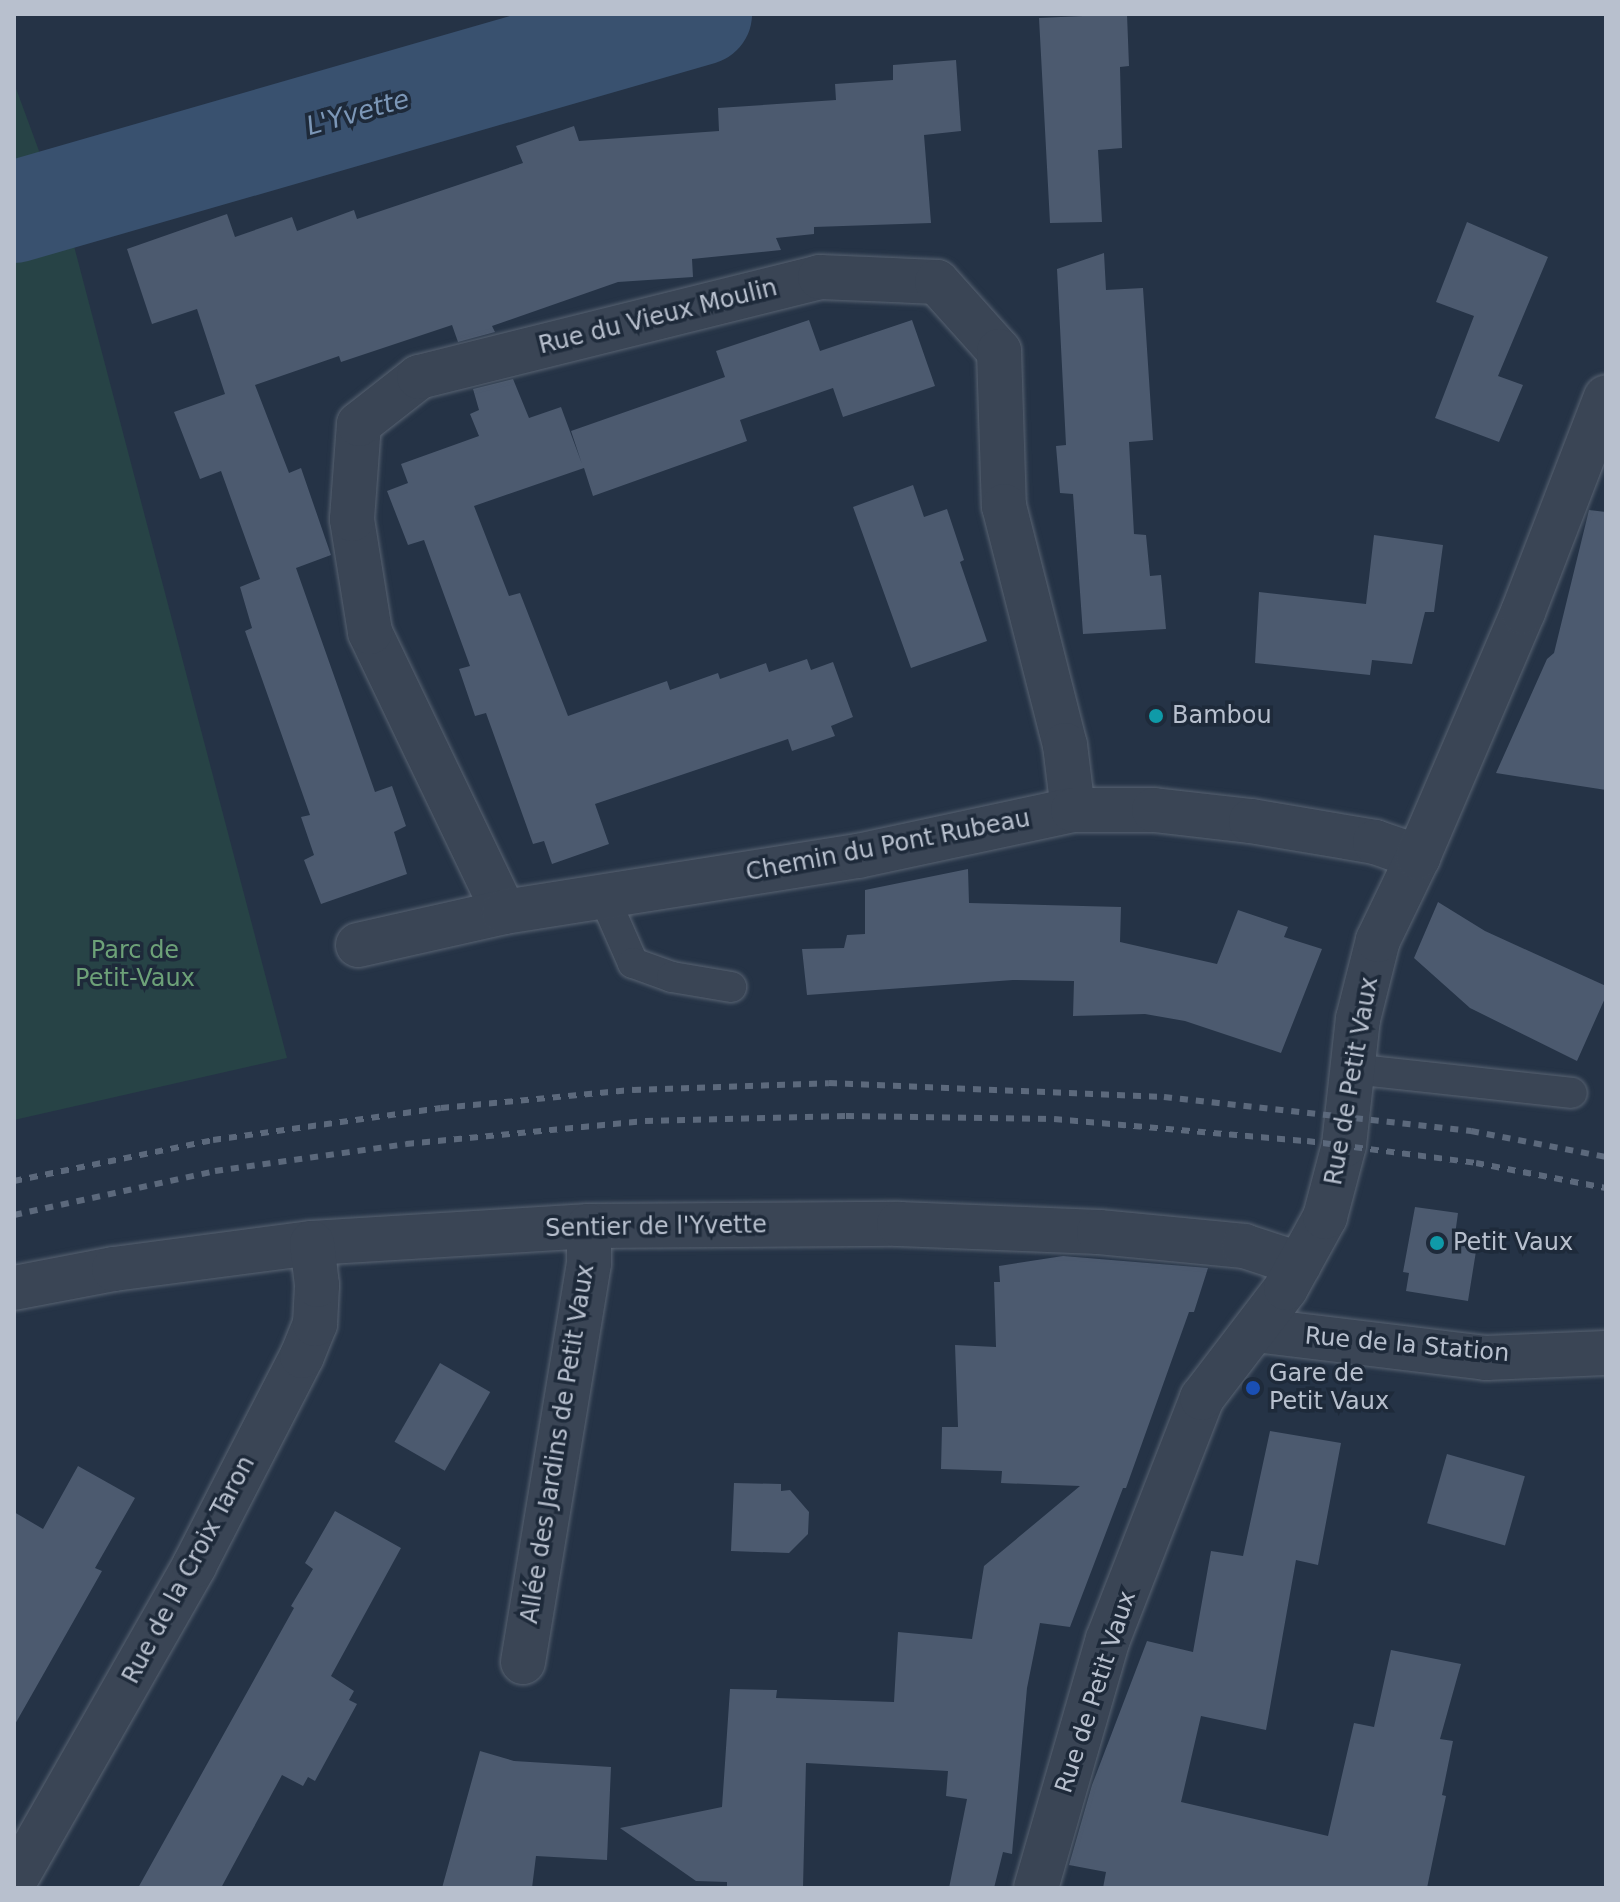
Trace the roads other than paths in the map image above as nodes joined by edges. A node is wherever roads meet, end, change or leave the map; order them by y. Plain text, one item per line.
1 (1606, 397) edge
2 (1073, 810) junction
3 (1418, 857) junction
4 (604, 897) junction
5 (504, 912) junction
6 (358, 945) dead end
7 (731, 987) dead end
8 (1352, 1069) junction
9 (1572, 1093) dead end
10 (589, 1226) junction
11 (312, 1243) junction
12 (1299, 1264) junction
13 (14, 1288) edge
14 (1255, 1330) junction
15 (1606, 1353) edge
16 (523, 1662) dead end
17 (16, 1873) edge
18 (1036, 1888) edge

1 - 3 street, Rue de Petit Vaux
2 - 3 street, Chemin du Pont Rubeau
2 - 4 street, Chemin du Pont Rubeau
2 - 5 street, Rue du Vieux Moulin
3 - 8 street, Rue de Petit Vaux
4 - 5 street, Chemin du Pont Rubeau
4 - 7 lane
5 - 6 street, Chemin du Pont Rubeau
8 - 9 lane
8 - 12 street, Rue de Petit Vaux
10 - 11 street, Sentier de l'Yvette
10 - 12 street, Sentier de l'Yvette
10 - 16 street, Allée des Jardins de Petit Vaux
11 - 13 street, Sentier de l'Yvette
11 - 17 street, Rue de la Croix Taron
12 - 14 street, Rue de Petit Vaux
14 - 15 street, Rue de la Station
14 - 18 street, Rue de Petit Vaux

